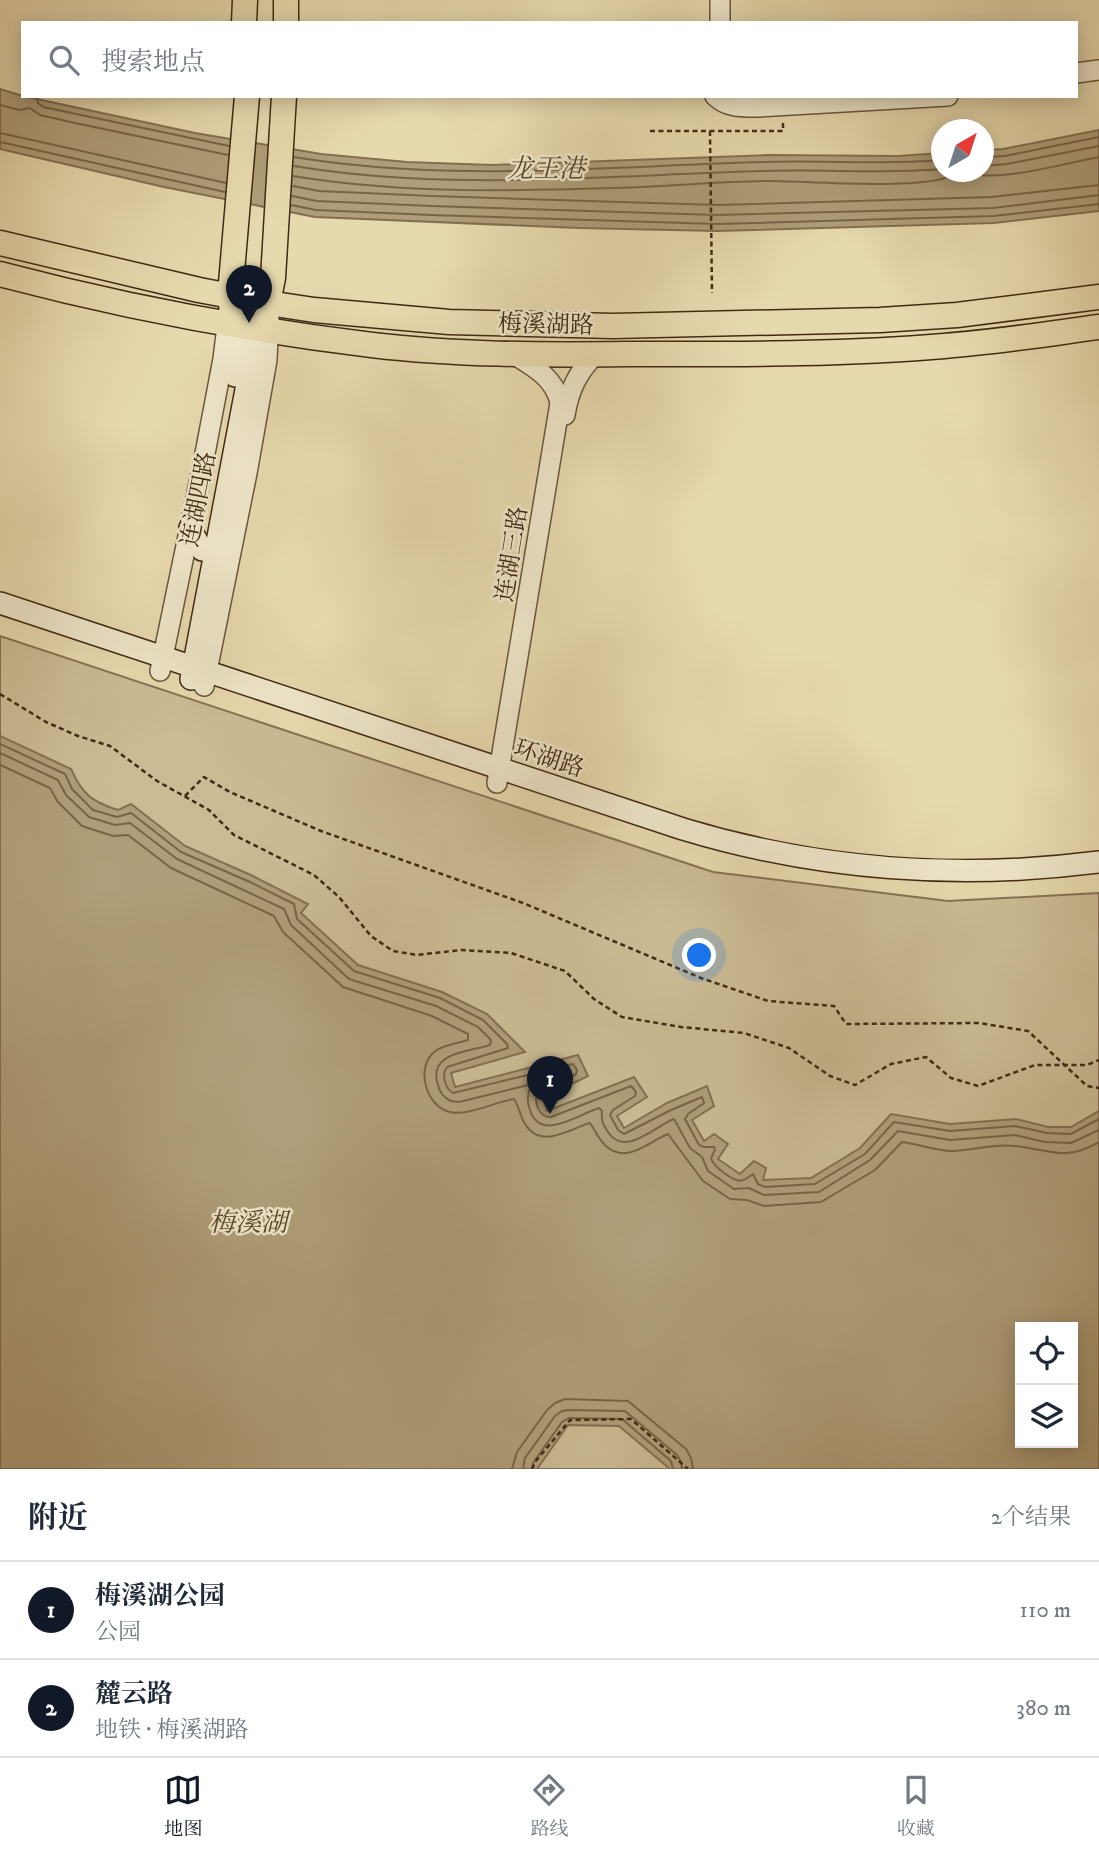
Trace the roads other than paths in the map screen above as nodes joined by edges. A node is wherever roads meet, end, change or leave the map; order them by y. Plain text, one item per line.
1 (245, 0) edge
2 (286, 0) edge
3 (710, 0) edge
4 (720, 0) edge
5 (244, 21) edge
6 (286, 21) edge
7 (710, 21) edge
8 (720, 21) edge
9 (1099, 70) edge
10 (1078, 73) edge
11 (1099, 80) edge
12 (1078, 83) edge
13 (717, 98) edge
14 (912, 98) edge
15 (247, 102) edge
16 (284, 106) edge
17 (0, 243) edge
18 (0, 274) edge
19 (230, 295) junction
20 (1099, 297) edge
21 (268, 303) junction
22 (231, 323) junction
23 (1099, 327) edge
24 (266, 329) junction
25 (513, 354) junction
26 (596, 355) junction
27 (254, 433) junction
28 (234, 454) junction
29 (190, 528) junction
30 (202, 550) junction
31 (0, 603) edge
32 (0, 618) edge
33 (184, 672) junction
34 (502, 777) junction
35 (1099, 862) edge
36 (1099, 875) edge

1 - 5 main road
2 - 6 main road
3 - 7 street
4 - 8 street
9 - 10 street
11 - 12 street
13 - 14 street
15 - 19 main road
16 - 21 main road
17 - 19 main road, 梅溪湖路
18 - 22 main road, 梅溪湖路
19 - 21 main road, 梅溪湖路
19 - 22 main road
20 - 21 main road, 梅溪湖路
21 - 24 main road
22 - 24 main road, 梅溪湖路
22 - 29 street
22 - 30 main road, 连湖四路
23 - 26 main road, 梅溪湖路
24 - 25 main road, 梅溪湖路
24 - 27 street
24 - 28 main road, 连湖四路
25 - 26 main road, 梅溪湖路
25 - 34 street, 连湖三路
26 - 34 street, 连湖三路
27 - 28 main road
27 - 33 street
28 - 33 main road, 连湖四路
29 - 30 main road
29 - 33 street
30 - 33 main road, 连湖四路
31 - 33 main road, 环湖路
32 - 33 main road, 环湖路
33 - 34 main road, 环湖路
34 - 35 main road, 环湖路
34 - 36 main road, 环湖路

